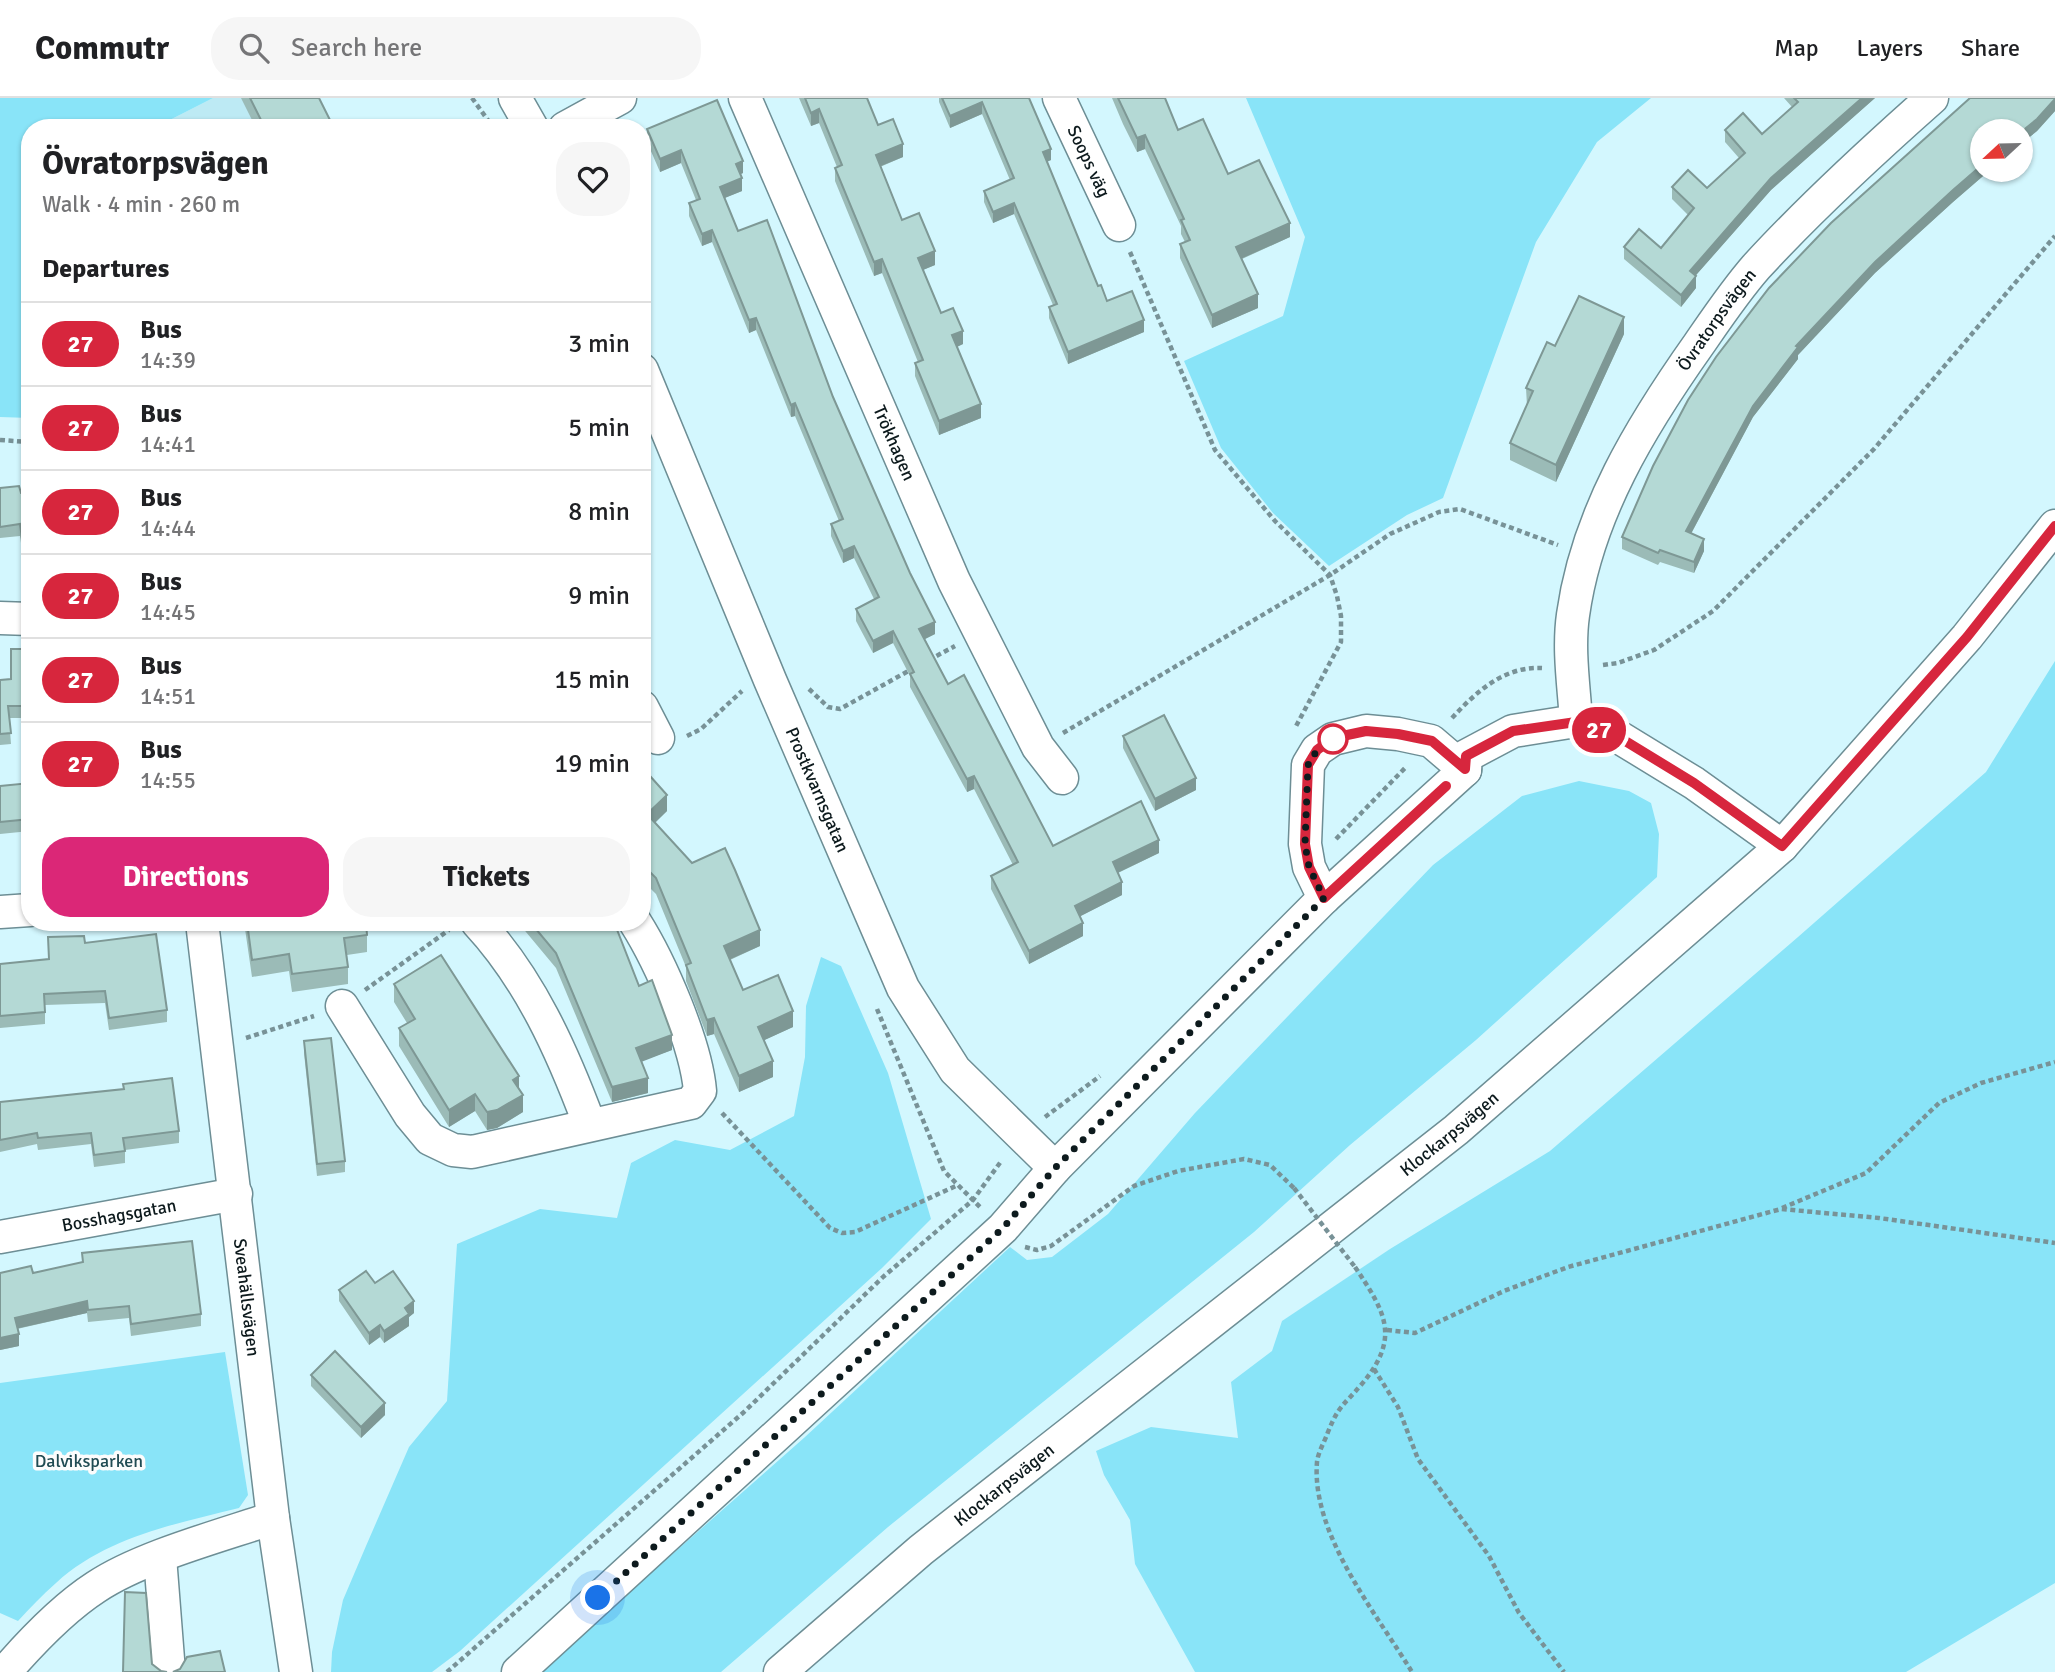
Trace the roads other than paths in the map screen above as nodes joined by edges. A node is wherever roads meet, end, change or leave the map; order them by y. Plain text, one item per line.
1 (515, 98) edge
2 (620, 98) edge
3 (745, 98) edge
4 (1059, 98) edge
5 (1932, 98) edge
6 (527, 119) edge
7 (582, 119) edge
8 (1119, 225) road end
9 (651, 392) edge
10 (2055, 526) edge
11 (0, 618) edge
12 (21, 619) edge
13 (1576, 722) junction
14 (651, 724) edge
15 (658, 738) road end
16 (1465, 769) junction
17 (1062, 778) dead end
18 (1782, 846) junction
19 (1324, 898) junction
20 (21, 911) edge
21 (0, 912) edge
22 (203, 931) edge
23 (486, 931) edge
24 (640, 931) edge
25 (342, 1006) road end
26 (589, 1123) junction
27 (1055, 1168) junction
28 (236, 1194) junction
29 (0, 1237) edge
30 (272, 1518) junction
31 (160, 1558) junction
32 (5, 1672) edge
33 (169, 1672) edge
34 (296, 1672) edge
35 (518, 1672) edge
36 (780, 1672) edge

1 - 6 street
2 - 7 street
3 - 17 street, Trökhagen
4 - 8 street, Soops väg
5 - 13 street, Övratorpsvägen
9 - 27 street, Prostkvarnsgatan
10 - 18 street, Klockarpsvägen
11 - 12 street
13 - 16 street
13 - 18 street
14 - 15 street
16 - 19 street
16 - 19 street
18 - 36 street, Klockarpsvägen
19 - 27 street
20 - 21 street
22 - 28 street, Sveahällsvägen
23 - 26 street
24 - 26 street
25 - 26 street
27 - 35 street
28 - 29 street, Bosshagsgatan
28 - 30 street, Sveahällsvägen
30 - 31 street
30 - 34 street, Sveahällsvägen
31 - 32 street
31 - 33 street

